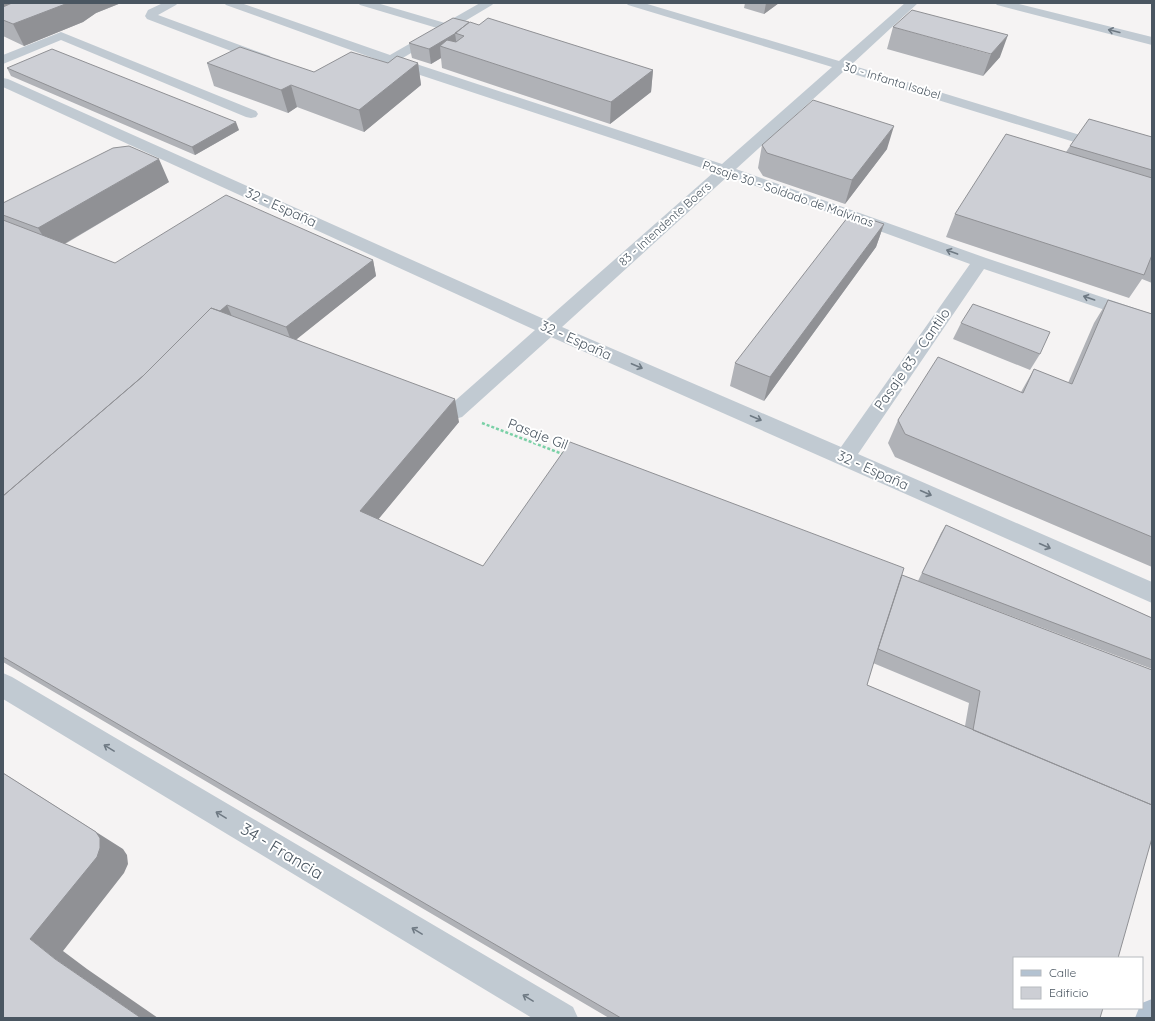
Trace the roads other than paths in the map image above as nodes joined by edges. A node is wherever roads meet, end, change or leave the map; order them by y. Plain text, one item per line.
1 (172, 3) edge
2 (230, 3) edge
3 (364, 3) edge
4 (488, 3) edge
5 (632, 3) edge
6 (912, 3) edge
7 (1001, 3) edge
8 (446, 27) junction
9 (1152, 41) edge
10 (3, 60) edge
11 (391, 60) junction
12 (277, 63) edge
13 (841, 66) junction
14 (3, 82) edge
15 (251, 114) dead end
16 (143, 144) junction
17 (122, 155) edge
18 (1152, 162) edge
19 (724, 170) junction
20 (980, 262) junction
21 (1152, 320) edge
22 (550, 329) junction
23 (455, 412) edge
24 (845, 457) junction
25 (1152, 593) edge
26 (3, 685) edge
27 (1152, 1015) edge
28 (562, 1018) edge
29 (1151, 1018) edge

1 - 12 street
2 - 11 street, Pasaje 30 - Soldado de Malvinas
3 - 8 street
4 - 8 street
5 - 13 street, 30 - Infanta Isabel
6 - 13 street, 83 - Intendente Boers
9 -> 7 street
8 - 11 street
10 - 15 street
11 - 19 street, Pasaje 30 - Soldado de Malvinas
13 - 18 street, 30 - Infanta Isabel
13 - 19 street, 83 - Intendente Boers
14 - 16 street, 32 - España
16 - 17 street
16 - 22 street, 32 - España
20 -> 19 street, Pasaje 30 - Soldado de Malvinas
19 - 22 street, 83 - Intendente Boers
21 -> 20 street, Pasaje 30 - Soldado de Malvinas
20 - 24 street, Pasaje 83 - Cantilo
22 - 23 street, 83 - Intendente Boers
22 -> 24 street, 32 - España
24 -> 25 street, 32 - España
28 -> 26 street, 34 - Francia
27 - 29 main road

